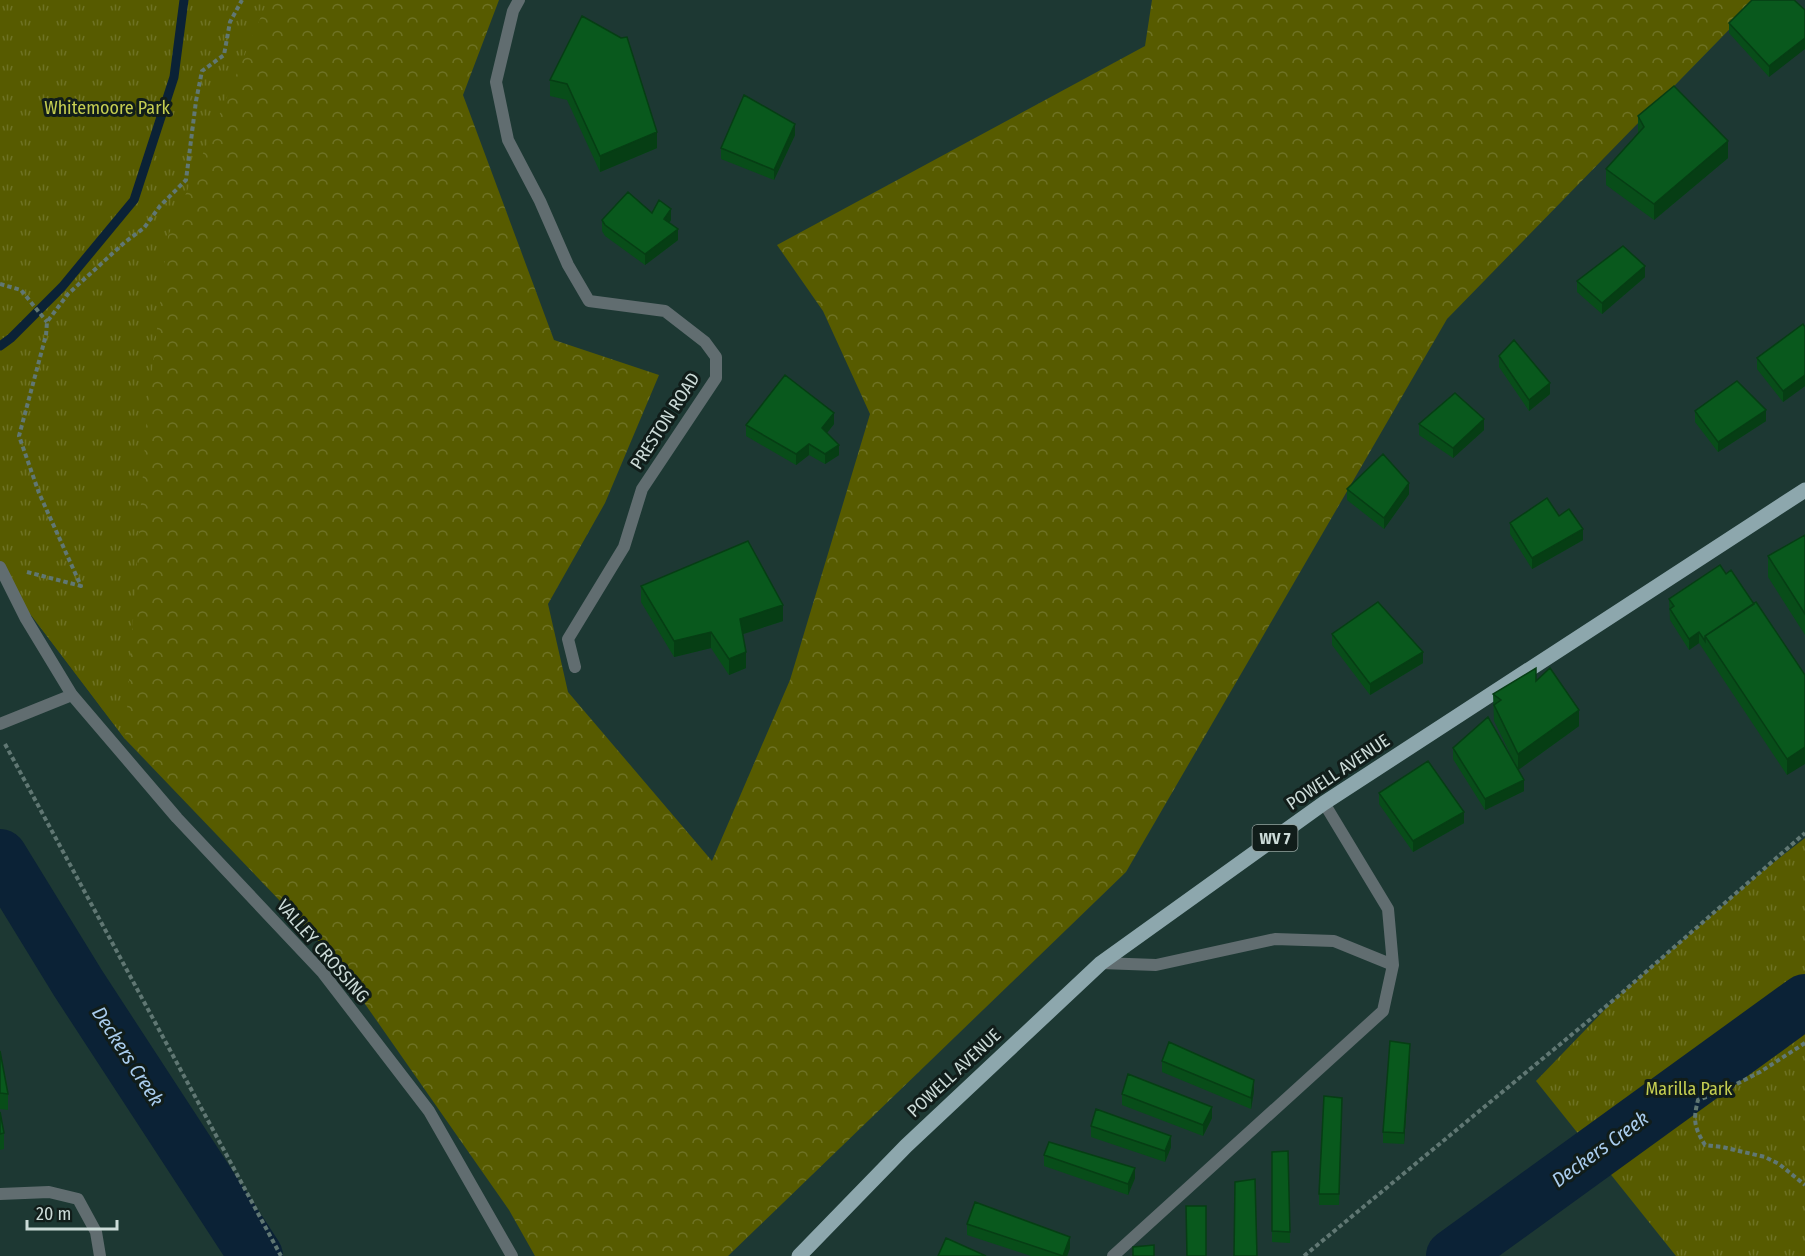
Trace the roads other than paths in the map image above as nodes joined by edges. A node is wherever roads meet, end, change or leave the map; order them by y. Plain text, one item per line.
1 (519, 0) edge
2 (1805, 490) edge
3 (0, 567) edge
4 (575, 667) dead end
5 (72, 695) junction
6 (0, 724) edge
7 (1324, 803) junction
8 (1101, 963) junction
9 (1393, 965) junction
10 (0, 1194) edge
11 (100, 1256) edge
12 (512, 1256) edge
13 (799, 1256) edge
14 (1113, 1256) edge

1 - 4 street, PRESTON ROAD
2 - 7 main road, POWELL AVENUE / WV 7
3 - 5 street, VALLEY CROSSING
5 - 6 street
5 - 12 street, VALLEY CROSSING
7 - 8 main road, POWELL AVENUE / WV 7
7 - 9 street
8 - 9 street
8 - 13 main road, POWELL AVENUE / WV 7
9 - 14 street
10 - 11 street

